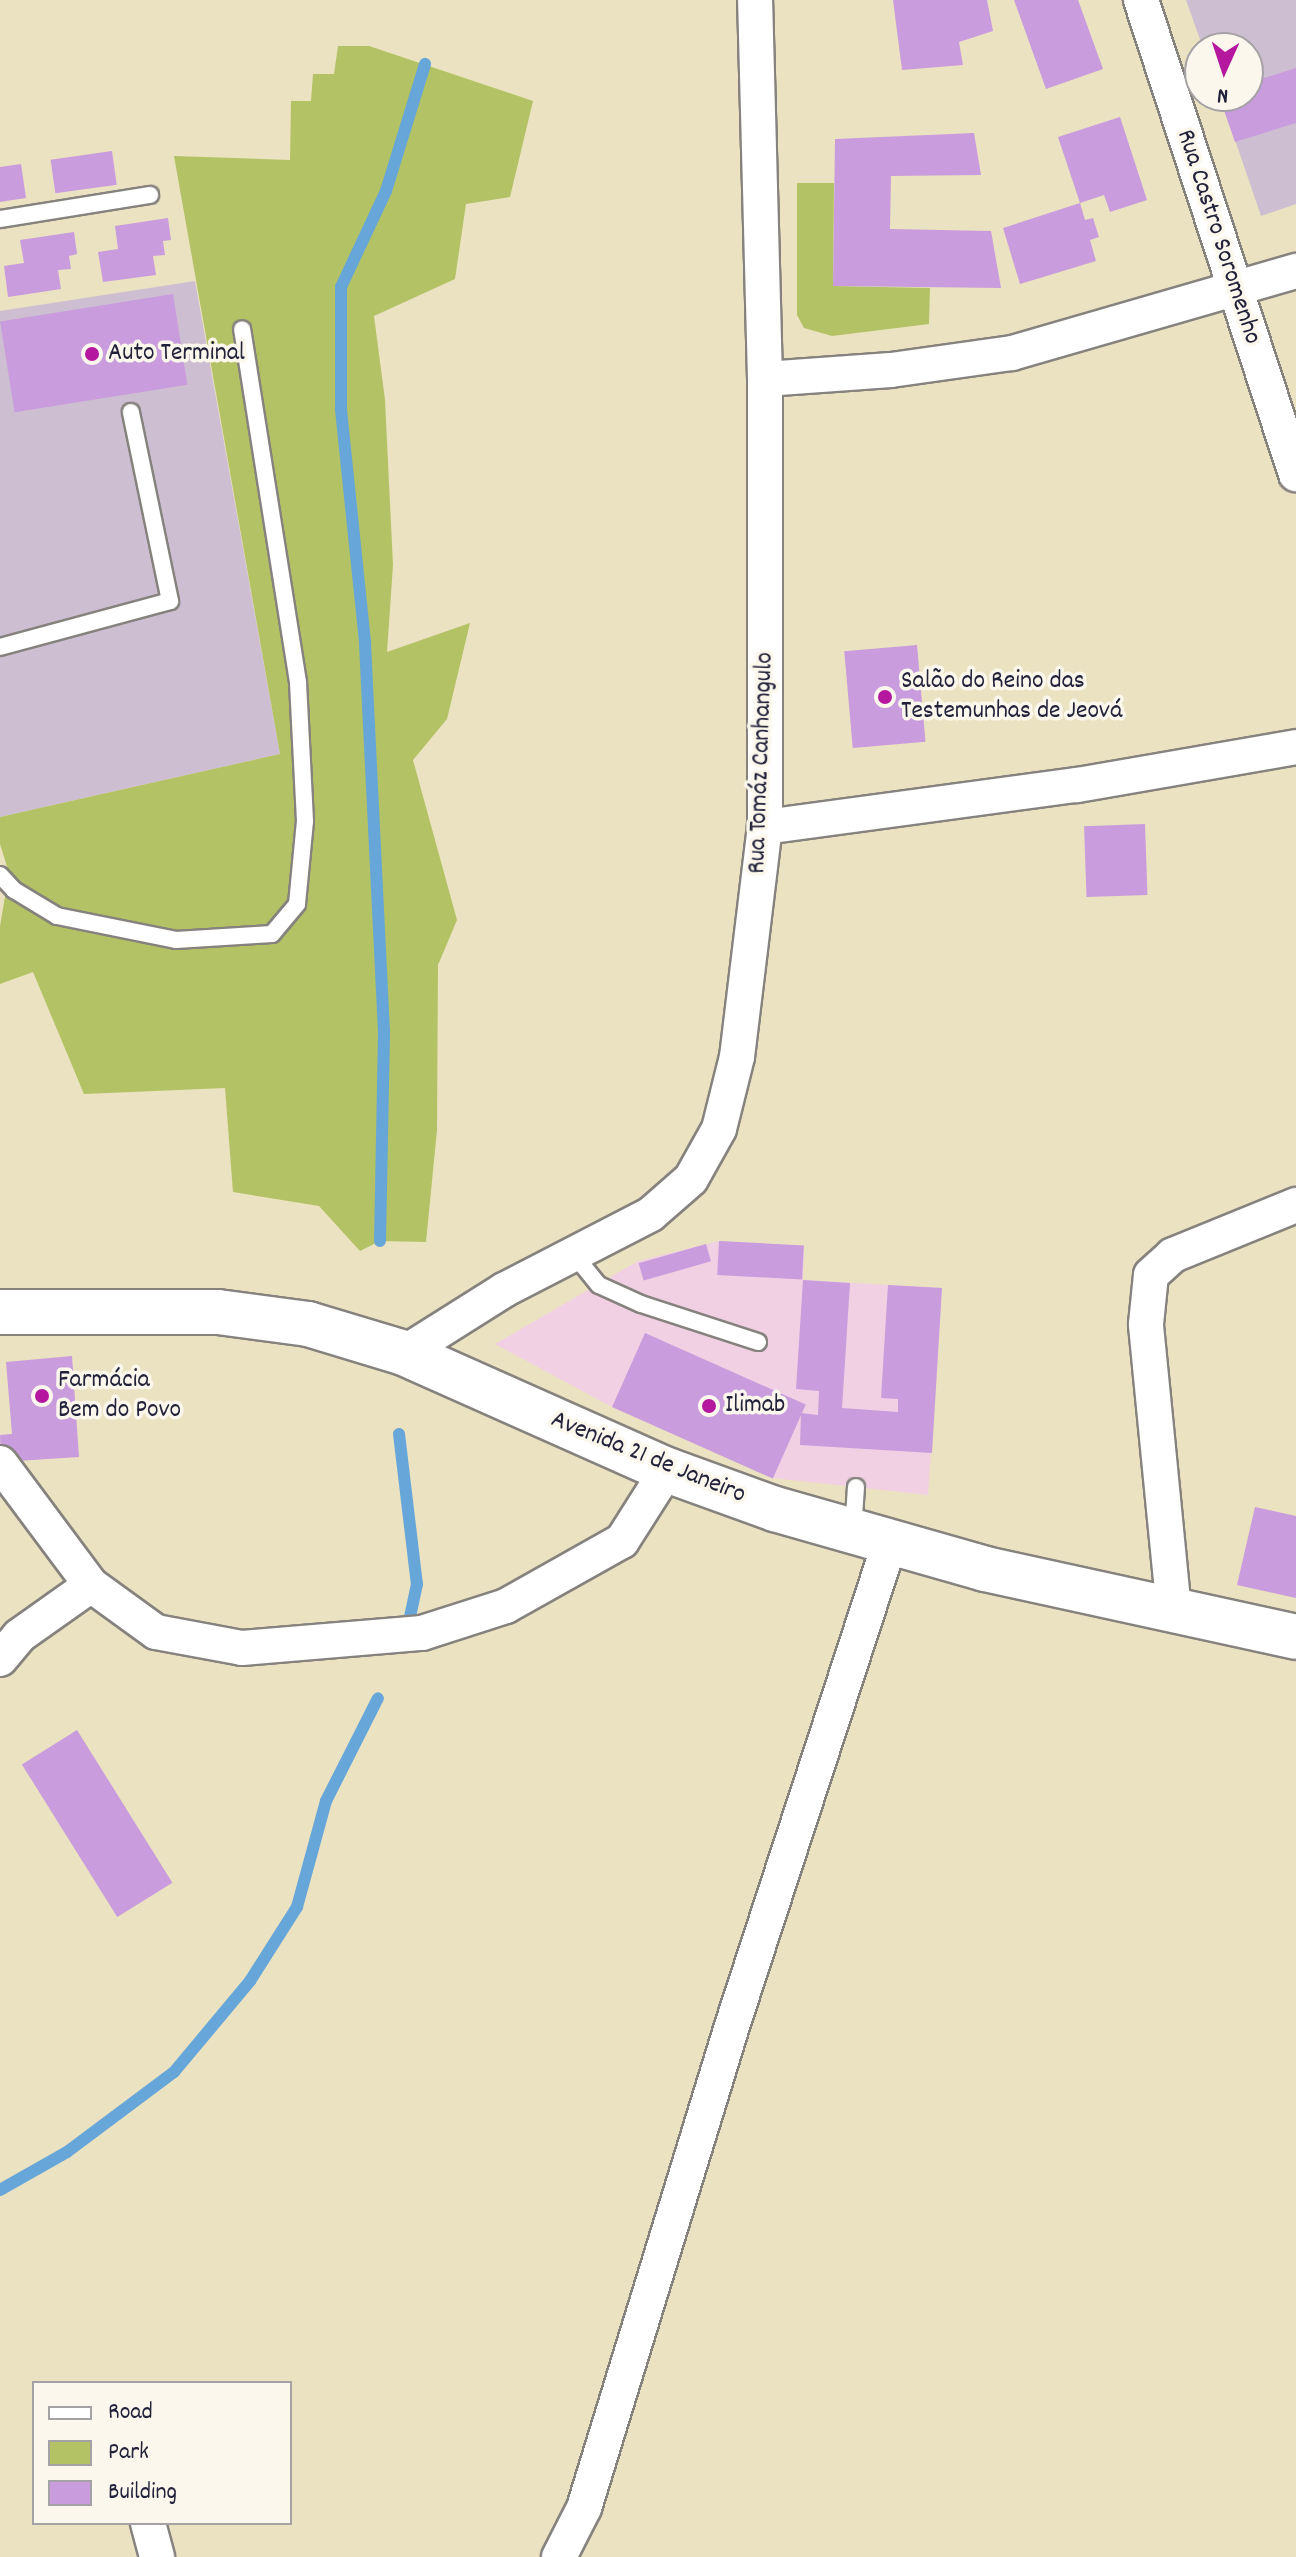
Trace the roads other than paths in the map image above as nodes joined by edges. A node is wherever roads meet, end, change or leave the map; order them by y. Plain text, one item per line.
1 (755, 0) edge
2 (1141, 0) edge
3 (150, 195) dead end
4 (0, 219) edge
5 (1296, 271) edge
6 (1234, 290) junction
7 (242, 329) dead end
8 (765, 379) junction
9 (131, 412) dead end
10 (1296, 474) edge
11 (0, 647) edge
12 (1296, 747) edge
13 (765, 827) junction
14 (0, 875) edge
15 (1296, 1205) edge
16 (576, 1257) junction
17 (0, 1312) edge
18 (758, 1342) dead end
19 (404, 1353) junction
20 (0, 1463) edge
21 (667, 1470) junction
22 (856, 1487) dead end
23 (870, 1539) junction
24 (91, 1585) junction
25 (1174, 1611) junction
26 (1296, 1637) edge
27 (0, 1659) edge
28 (149, 2525) edge
29 (157, 2557) edge
30 (559, 2557) edge

1 - 8 street, Rua Tomáz Canhangulo
2 - 6 street, Rua Castro Soromenho
3 - 4 lane
5 - 6 street
6 - 8 street
6 - 10 street, Rua Castro Soromenho
7 - 14 lane
8 - 13 street, Rua Tomáz Canhangulo
9 - 11 lane
12 - 13 street
13 - 16 street, Rua Tomáz Canhangulo
15 - 25 street
16 - 18 lane
16 - 19 street, Rua Tomáz Canhangulo
17 - 19 main road, Avenida 21 de Janeiro
19 - 21 main road, Avenida 21 de Janeiro
20 - 24 street
21 - 23 main road, Avenida 21 de Janeiro
21 - 24 street
22 - 23 lane
23 - 25 main road, Avenida 21 de Janeiro
23 - 30 street
24 - 27 street
25 - 26 main road, Avenida 21 de Janeiro
28 - 29 street

